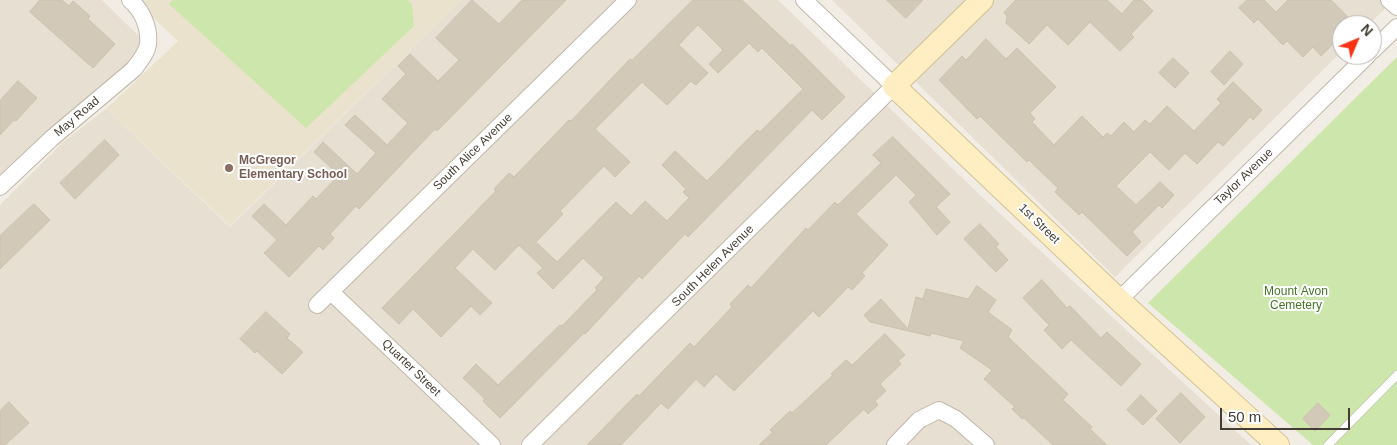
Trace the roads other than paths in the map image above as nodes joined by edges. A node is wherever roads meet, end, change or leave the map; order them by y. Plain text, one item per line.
1 (130, 0) edge
2 (628, 0) edge
3 (804, 0) edge
4 (982, 0) edge
5 (1390, 0) edge
6 (1397, 7) edge
7 (1397, 27) edge
8 (1382, 42) edge
9 (1358, 65) edge
10 (894, 86) junction
11 (0, 186) edge
12 (331, 292) junction
13 (1119, 300) junction
14 (317, 305) dead end
15 (1397, 375) edge
16 (492, 445) edge
17 (530, 445) edge
18 (895, 445) edge
19 (986, 445) edge
20 (1278, 445) edge
21 (1328, 445) edge

1 - 11 street, May Road
2 - 12 street, South Alice Avenue
3 - 10 street, 1st Street
4 - 10 street
5 - 6 street
7 - 8 street
9 - 13 street, Taylor Avenue
10 - 13 street, 1st Street
10 - 17 street, South Helen Avenue
12 - 14 street, South Alice Avenue
12 - 16 street, Quarter Street
13 - 20 street, 1st Street
15 - 21 lane
18 - 19 street

